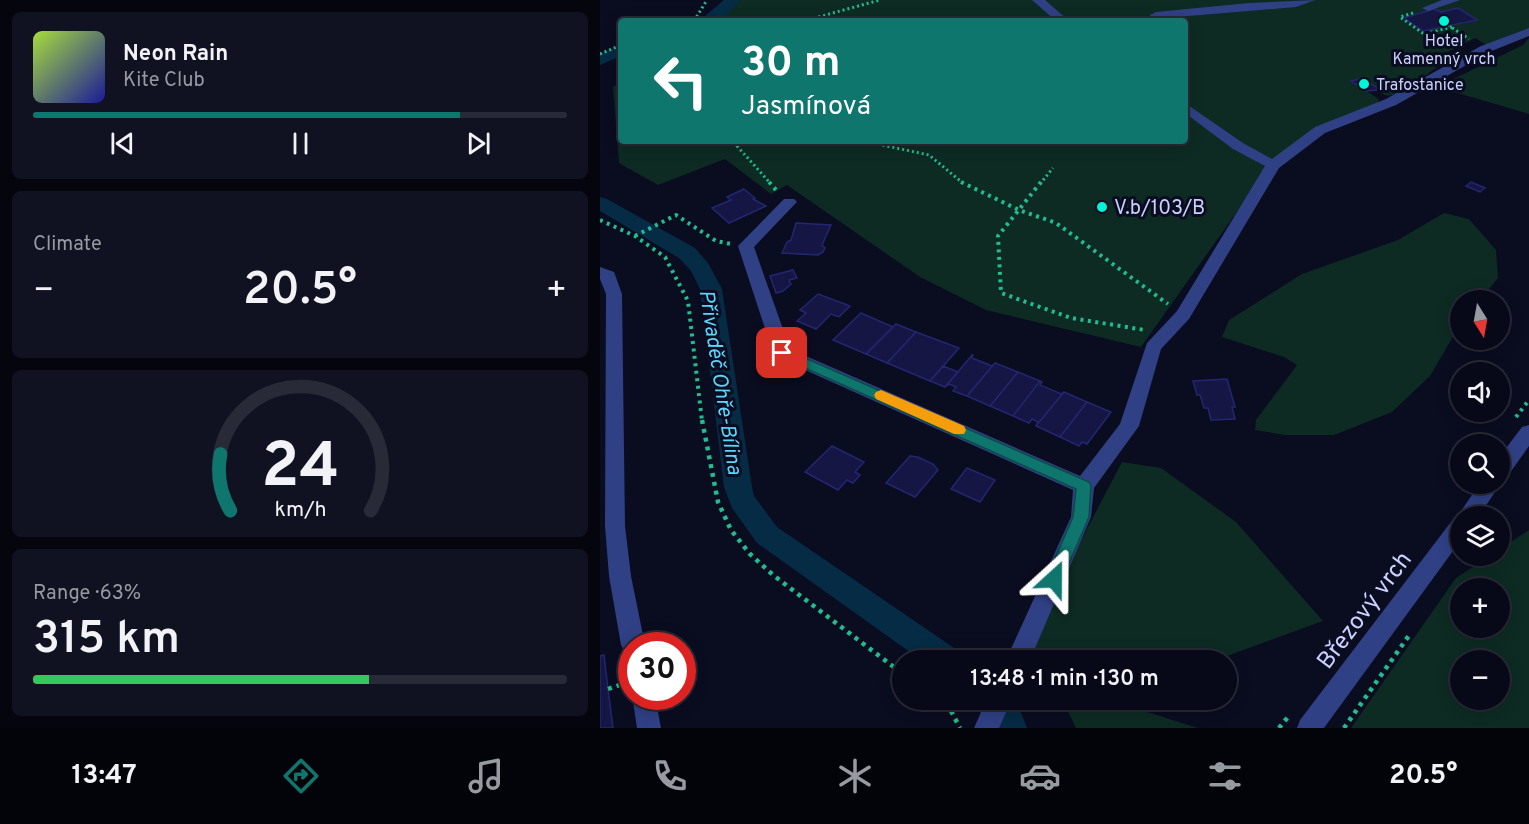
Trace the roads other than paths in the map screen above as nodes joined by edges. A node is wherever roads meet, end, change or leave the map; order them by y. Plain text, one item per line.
1 (1038, 0) edge
2 (1308, 0) edge
3 (1454, 0) edge
4 (1428, 8) dead end
5 (1059, 18) edge
6 (1158, 18) edge
7 (1529, 32) edge
8 (1188, 109) edge
9 (1273, 165) junction
10 (789, 202) road end
11 (600, 272) edge
12 (1529, 432) edge
13 (1510, 458) edge
14 (1084, 486) junction
15 (1450, 539) edge
16 (631, 632) edge
17 (1022, 650) edge
18 (643, 710) edge
19 (995, 710) edge
20 (649, 728) edge
21 (986, 728) edge
22 (1310, 728) edge

1 - 5 street
2 - 6 street
3 - 4 street
7 - 9 street
8 - 9 street
9 - 14 street
10 - 14 street
11 - 16 street
12 - 13 street
14 - 17 street
15 - 22 street, Březový vrch
18 - 20 street
19 - 21 street

